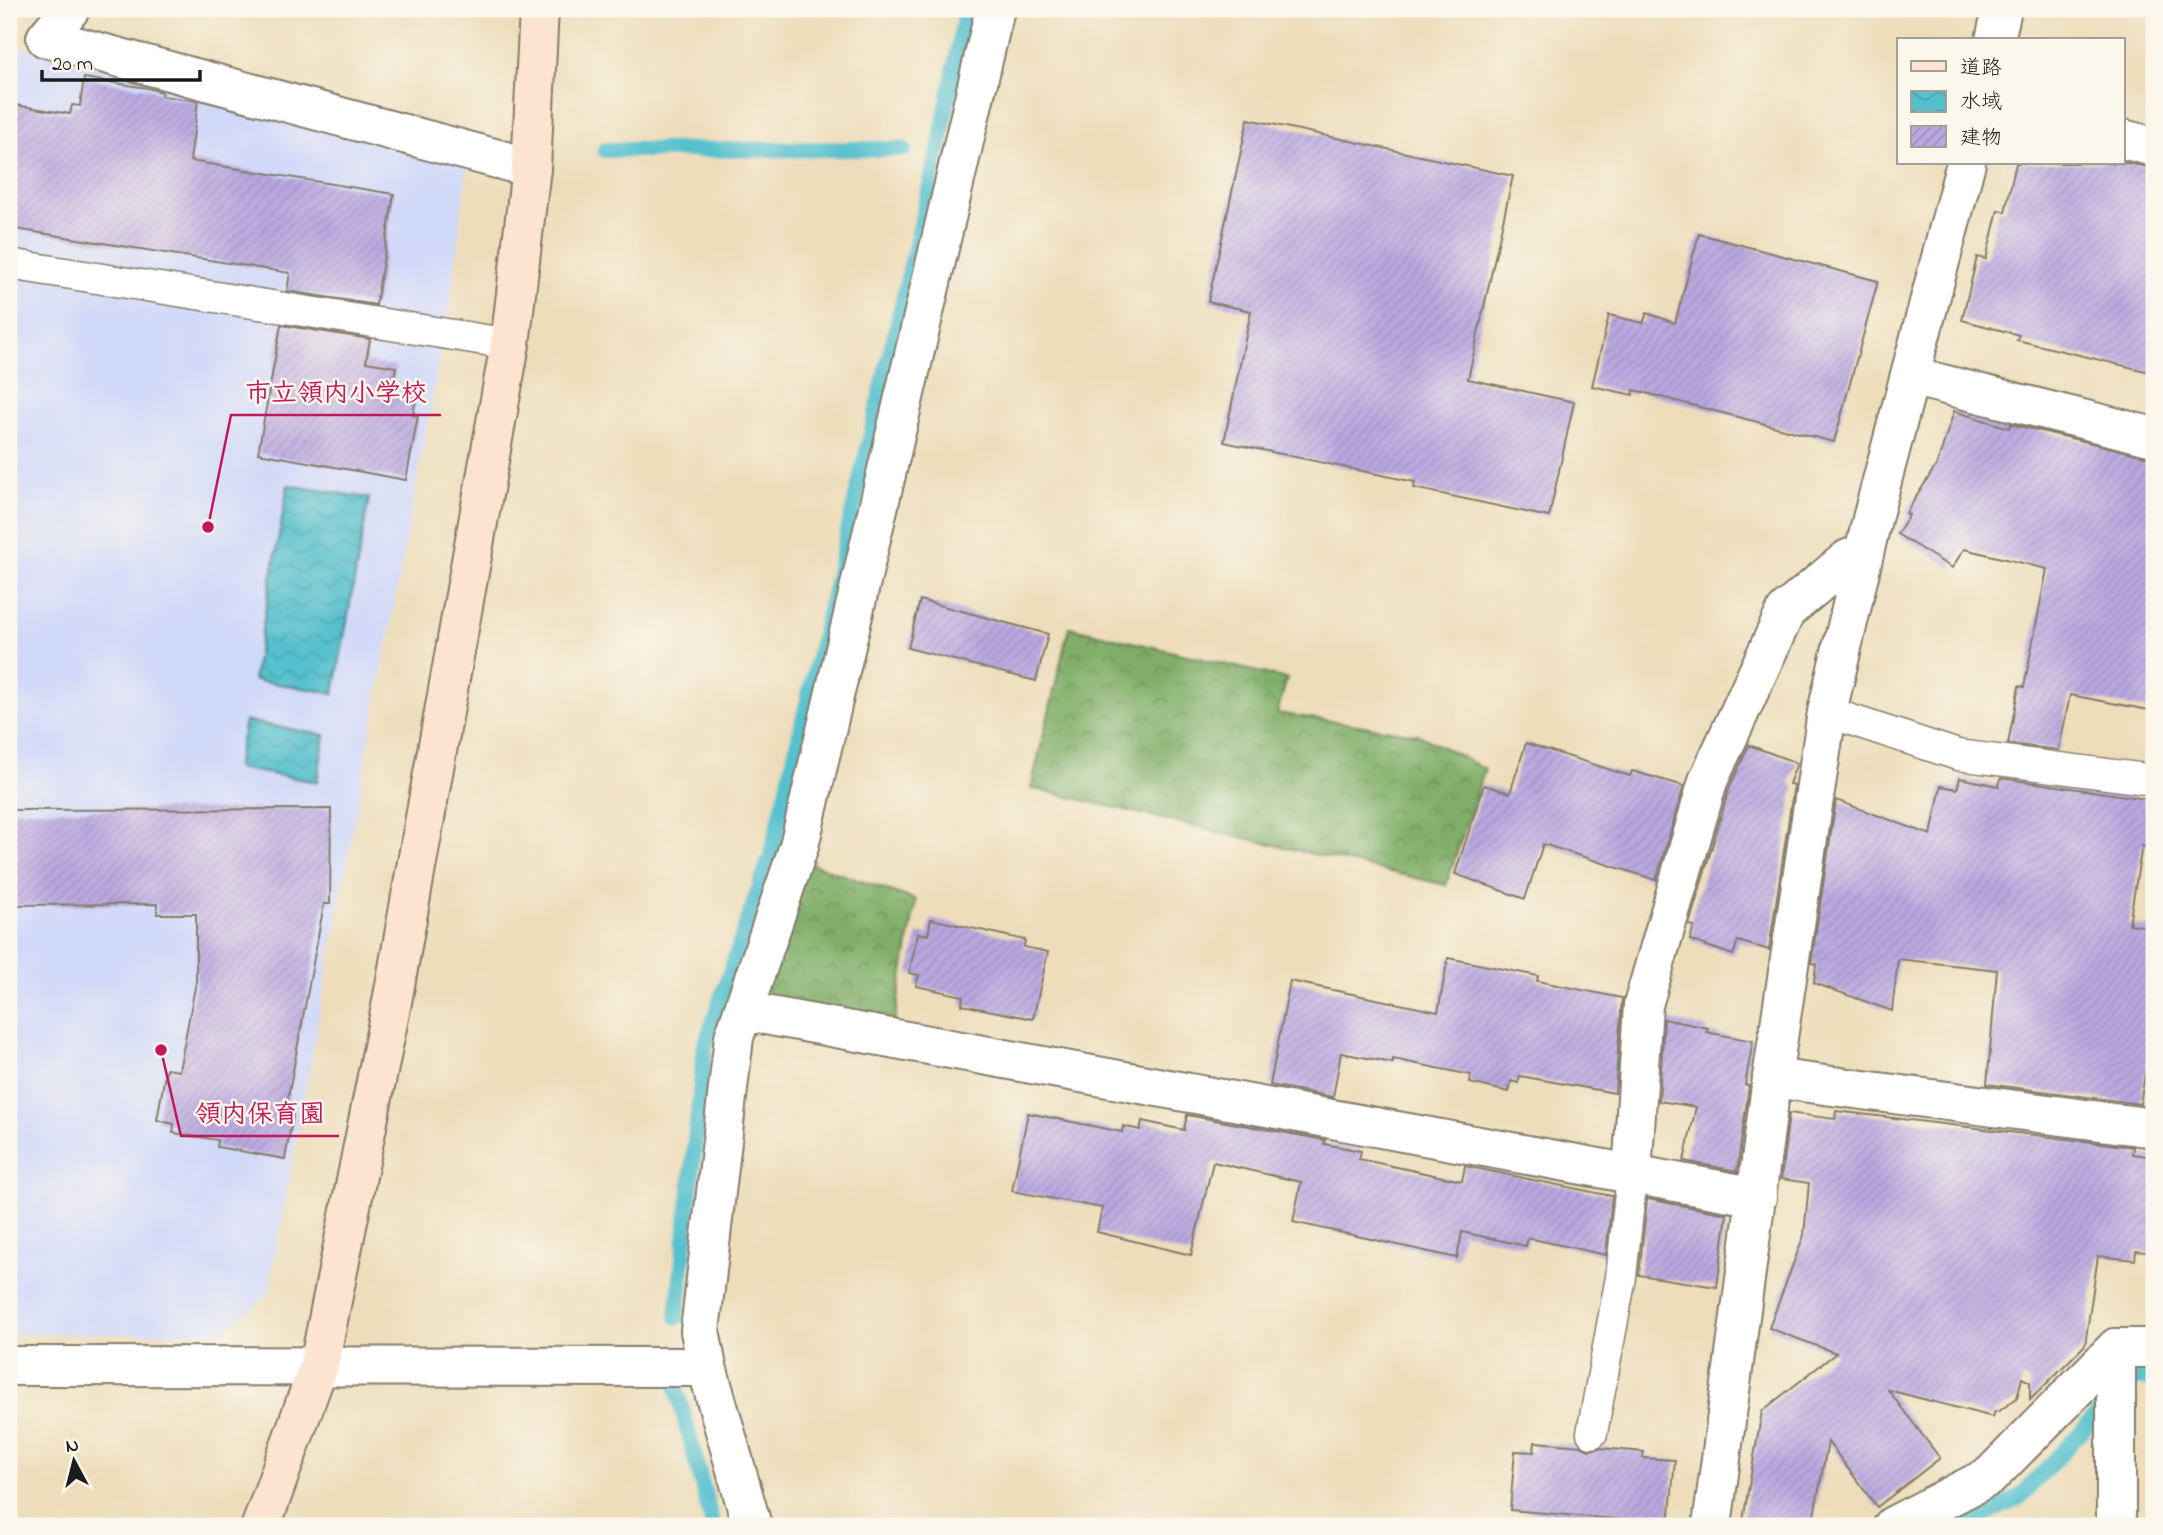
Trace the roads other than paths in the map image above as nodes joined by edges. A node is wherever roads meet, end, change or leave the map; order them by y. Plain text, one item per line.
1 (70, 9) edge
2 (539, 9) edge
3 (995, 9) edge
4 (2002, 9) edge
5 (1995, 38) edge
6 (2124, 139) edge
7 (2154, 147) edge
8 (1966, 164) edge
9 (531, 168) junction
10 (9, 264) edge
11 (509, 344) junction
12 (1909, 376) junction
13 (2154, 437) edge
14 (1864, 553) junction
15 (1827, 712) junction
16 (2154, 780) edge
17 (743, 1012) junction
18 (1772, 1078) junction
19 (2154, 1128) edge
20 (1632, 1175) junction
21 (1757, 1197) junction
22 (2116, 1348) junction
23 (2154, 1348) edge
24 (319, 1365) junction
25 (9, 1366) edge
26 (707, 1367) junction
27 (1592, 1433) dead end
28 (261, 1526) edge
29 (752, 1526) edge
30 (1712, 1526) edge
31 (1893, 1526) edge
32 (2116, 1526) edge

1 - 9 street
2 - 9 street
3 - 17 street
4 - 5 street
6 - 7 street
8 - 12 street
9 - 11 street
10 - 11 lane
11 - 24 street
12 - 13 street
12 - 14 street
14 - 15 street
14 - 20 street
15 - 16 lane
15 - 18 street
17 - 20 street
17 - 26 street
18 - 19 street
18 - 21 street
20 - 21 street
20 - 27 lane
21 - 30 street
22 - 23 street
22 - 31 street
22 - 32 street
24 - 25 street
24 - 26 street
24 - 28 street
26 - 29 street

